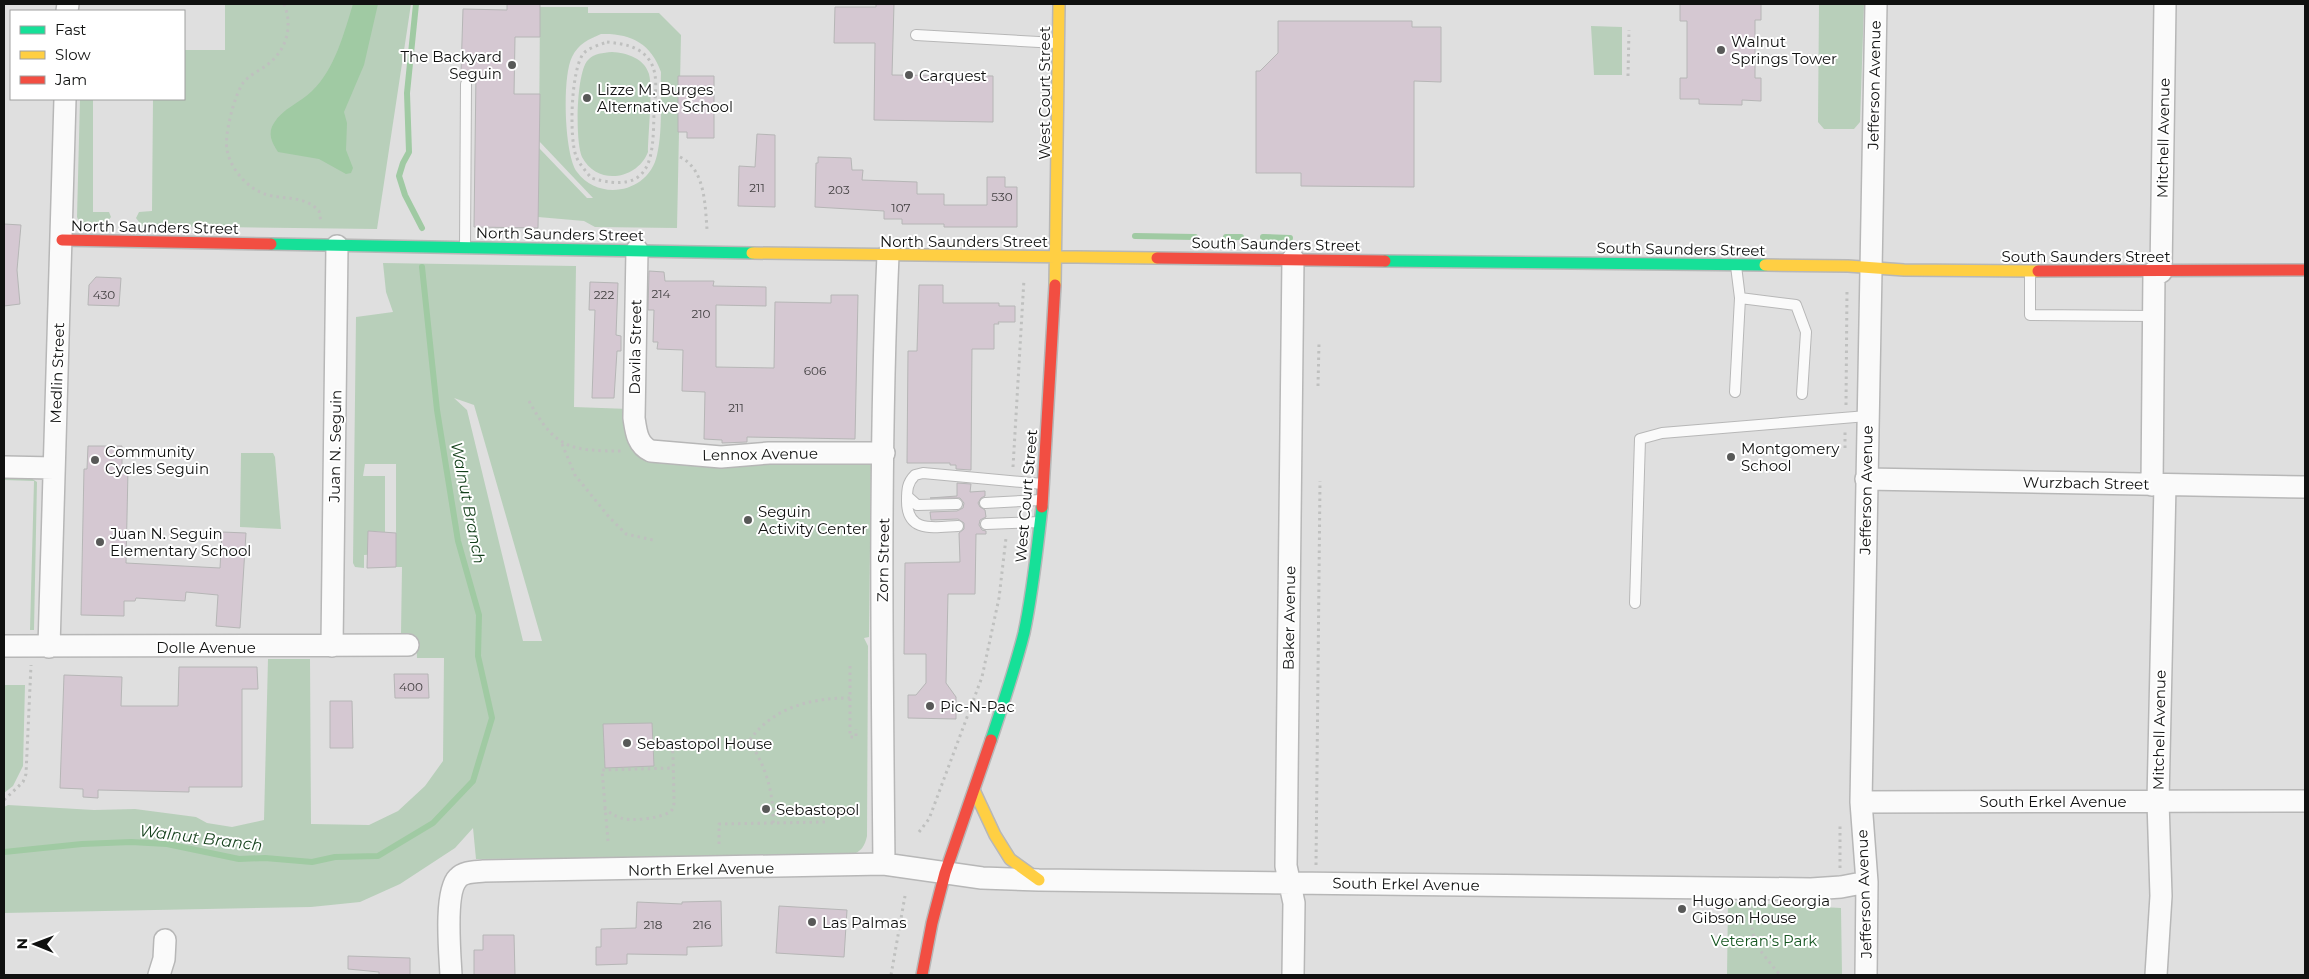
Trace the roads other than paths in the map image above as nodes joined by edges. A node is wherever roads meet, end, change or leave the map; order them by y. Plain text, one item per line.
1 (1059, 4) edge
2 (1876, 4) edge
3 (2165, 4) edge
4 (916, 34) dead end
5 (1059, 43) junction
6 (466, 84) dead end
7 (66, 100) edge
8 (62, 240) junction
9 (329, 246) junction
10 (465, 248) junction
11 (637, 250) junction
12 (888, 255) junction
13 (1057, 256) junction
14 (1293, 260) junction
15 (1736, 265) junction
16 (1870, 267) junction
17 (2305, 270) edge
18 (2030, 271) junction
19 (2157, 272) junction
20 (1740, 298) junction
21 (2153, 316) junction
22 (1735, 392) dead end
23 (1802, 394) dead end
24 (1867, 416) junction
25 (645, 447) joint
26 (884, 453) junction
27 (4, 467) edge
28 (54, 468) junction
29 (1866, 479) junction
30 (1044, 484) junction
31 (2158, 485) junction
32 (2305, 487) edge
33 (907, 496) junction
34 (1043, 500) junction
35 (985, 503) dead end
36 (958, 504) dead end
37 (1041, 522) junction
38 (986, 524) dead end
39 (958, 526) dead end
40 (1635, 602) dead end
41 (408, 645) dead end
42 (4, 646) edge
43 (332, 646) junction
44 (40, 647) junction
45 (974, 790) junction
46 (2158, 801) junction
47 (2305, 801) edge
48 (1861, 802) junction
49 (884, 864) junction
50 (945, 873) junction
51 (1039, 880) junction
52 (1867, 882) junction
53 (1289, 883) junction
54 (451, 975) edge
55 (922, 975) edge
56 (1293, 975) edge
57 (1866, 975) edge
58 (2156, 975) edge

1 - 5 street, West Court Street
2 - 16 street, Jefferson Avenue
3 - 19 street, Mitchell Avenue
4 - 5 lane
5 - 13 street, West Court Street
6 - 10 lane
7 - 8 street, Medlin Street
8 - 9 street, North Saunders Street
8 - 28 street, Medlin Street
9 - 10 street, North Saunders Street
9 - 43 street, Juan N. Seguin
10 - 11 street, North Saunders Street
11 - 12 street, North Saunders Street
11 - 25 street, Davila Street
12 - 13 street, North Saunders Street
12 - 26 street, Zorn Street
13 - 14 street, South Saunders Street
13 - 30 street, West Court Street
14 - 15 street, South Saunders Street
14 - 53 street, Baker Avenue
15 - 16 street, South Saunders Street
15 - 20 lane
16 - 18 street, South Saunders Street
16 - 24 street, Jefferson Avenue
17 - 19 street, South Saunders Street
18 - 19 street, South Saunders Street
18 - 21 lane
19 - 21 street, Mitchell Avenue
20 - 22 lane
20 - 23 lane
21 - 31 street, Mitchell Avenue
24 - 29 street, Jefferson Avenue
24 - 40 lane
25 - 26 street, Lennox Avenue
26 - 49 street, Zorn Street
27 - 28 street
28 - 44 street, Medlin Street
29 - 31 street, Wurzbach Street
29 - 48 street, Jefferson Avenue
30 - 33 lane
30 - 34 street, West Court Street
31 - 32 street, Wurzbach Street
31 - 46 street, Mitchell Avenue
33 - 36 lane
33 - 39 lane
34 - 35 lane
34 - 37 street, West Court Street
37 - 38 lane
37 - 45 street, West Court Street
41 - 43 street, Dolle Avenue
42 - 44 street, Dolle Avenue
43 - 44 street, Dolle Avenue
45 - 50 street, West Court Street
45 - 51 street
46 - 47 street, South Erkel Avenue
46 - 48 street, South Erkel Avenue
46 - 58 street, Mitchell Avenue
48 - 52 street, Jefferson Avenue
49 - 50 street, North Erkel Avenue
49 - 54 street, North Erkel Avenue
50 - 51 street, South Erkel Avenue
50 - 55 street, West Court Street
51 - 53 street, South Erkel Avenue
52 - 53 street, South Erkel Avenue
52 - 57 street, Jefferson Avenue
53 - 56 street, Baker Avenue

